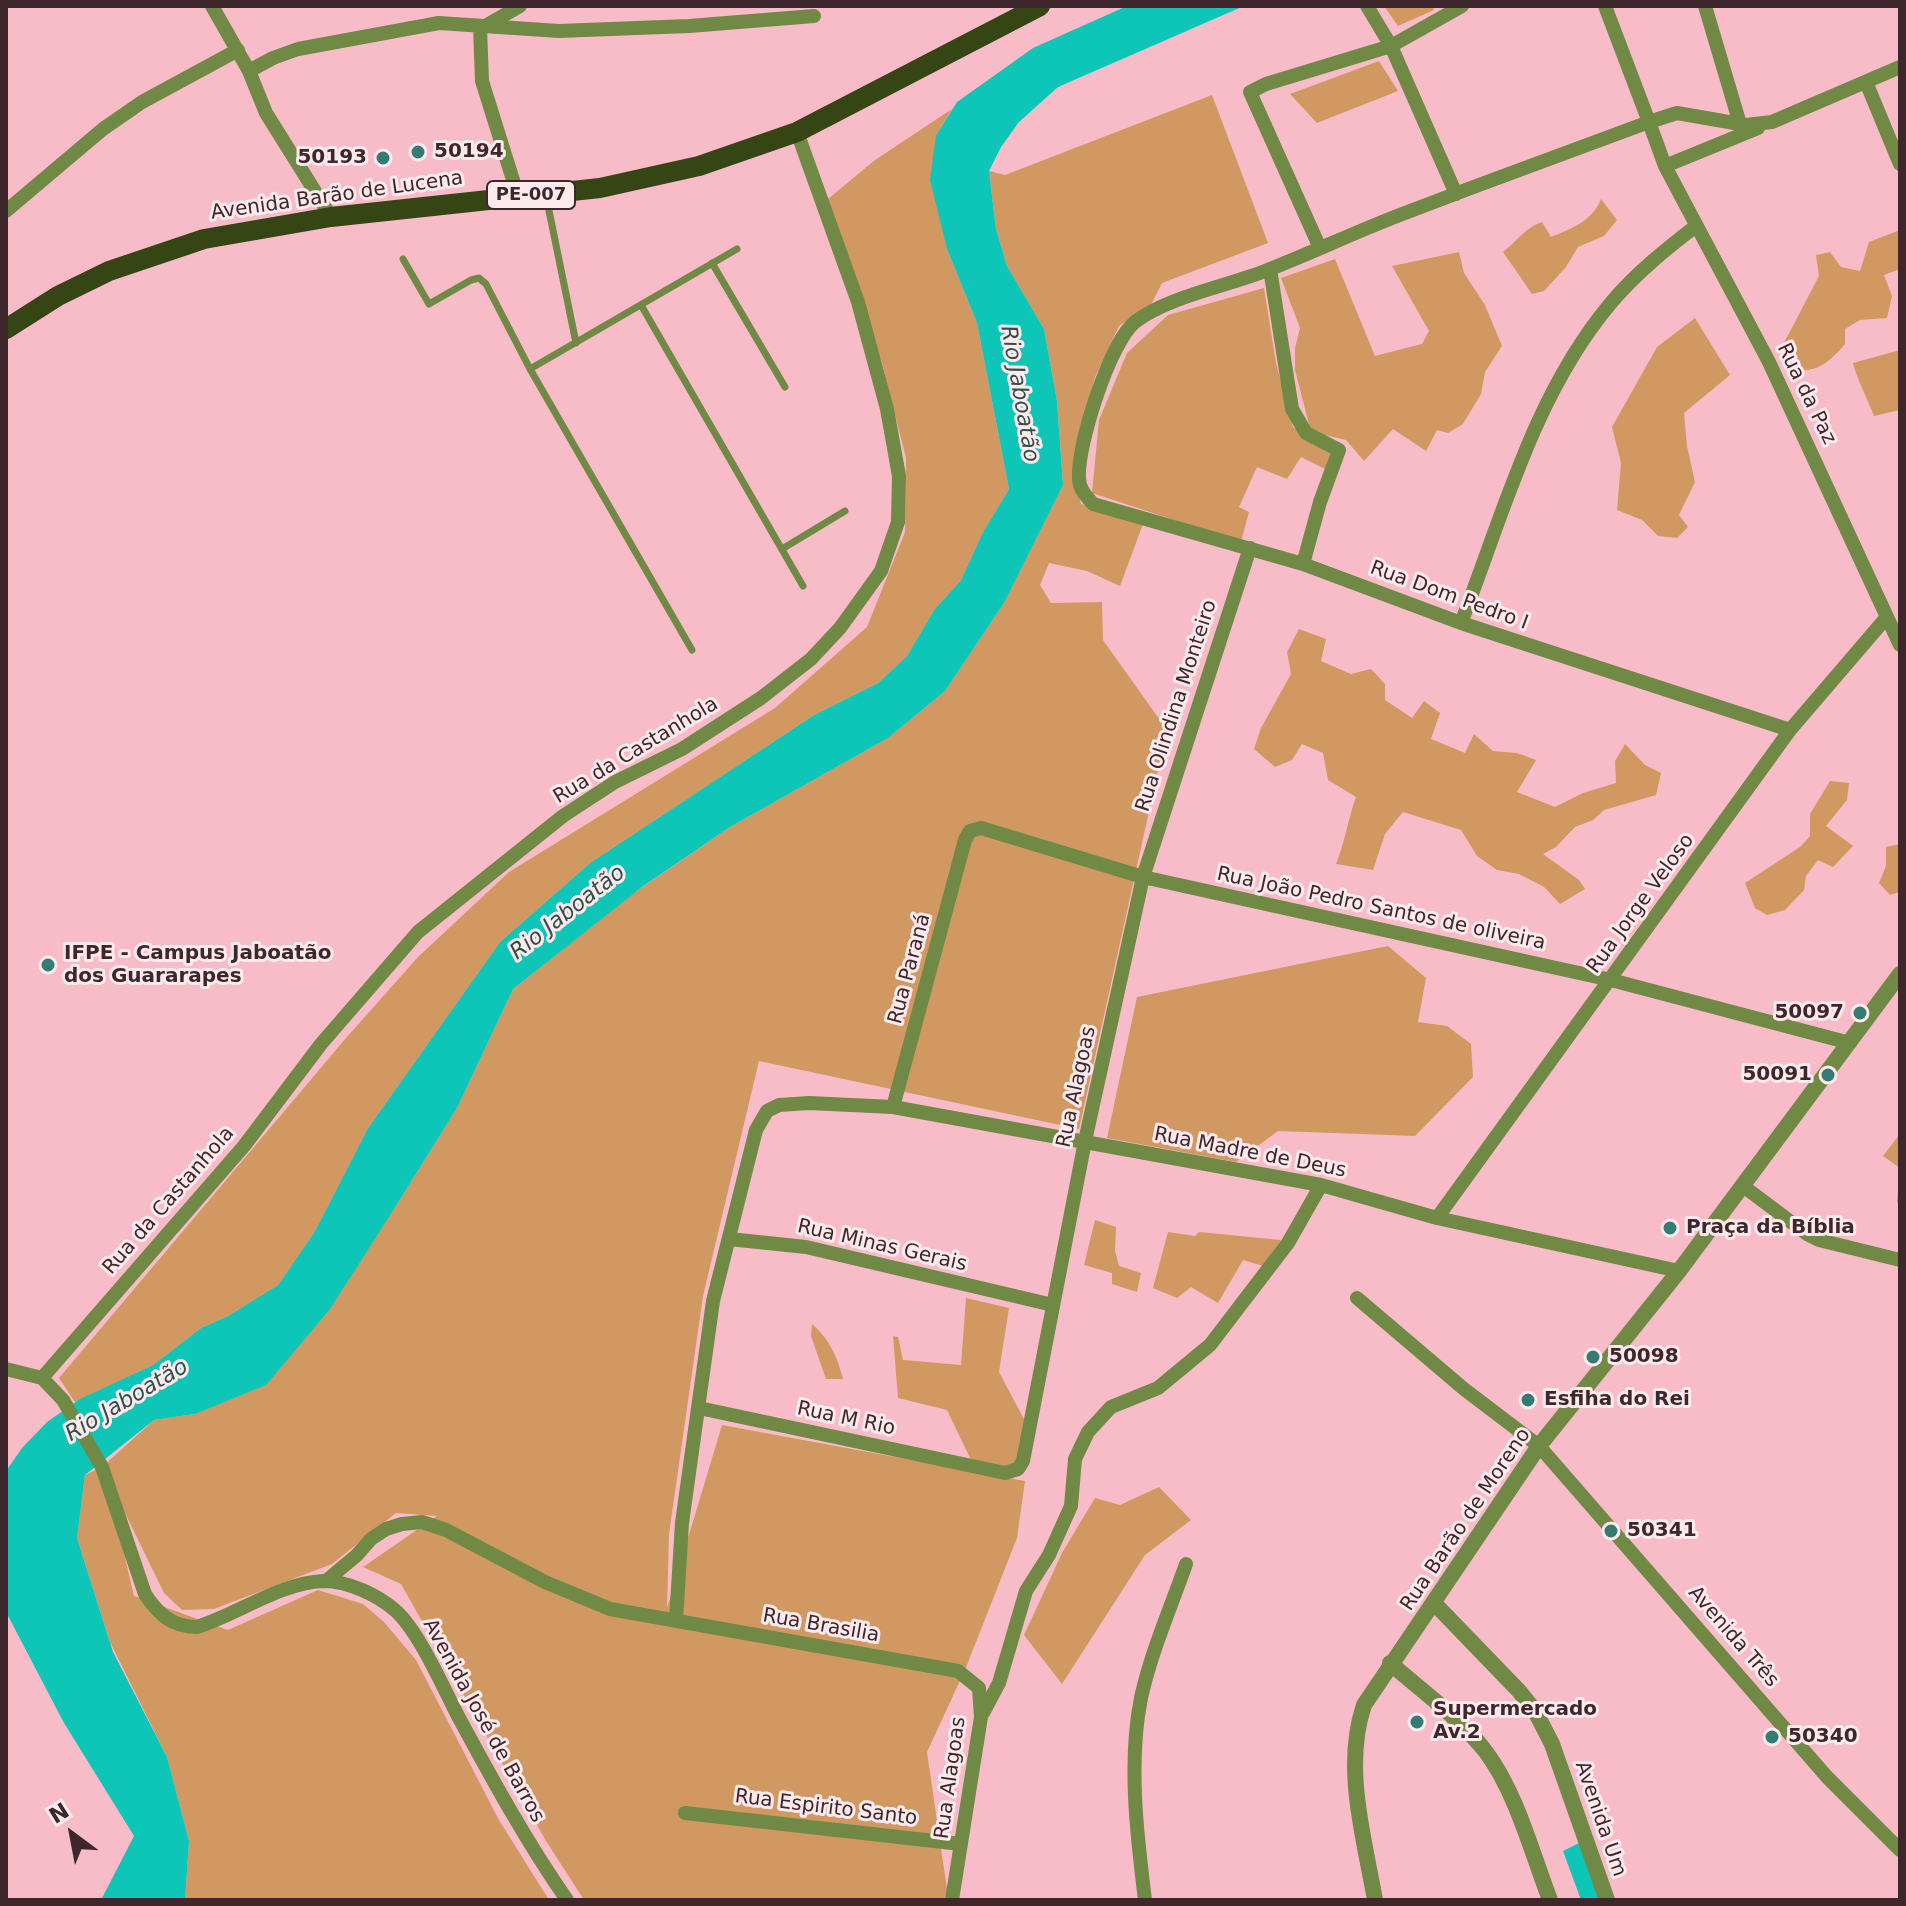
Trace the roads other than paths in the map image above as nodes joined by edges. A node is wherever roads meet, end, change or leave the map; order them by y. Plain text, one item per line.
1 (212, 6) edge
2 (521, 6) edge
3 (1040, 6) edge
4 (1367, 6) edge
5 (1462, 6) edge
6 (1605, 6) edge
7 (1705, 6) edge
8 (814, 16) dead end
9 (489, 24) junction
10 (1391, 46) junction
11 (238, 50) junction
12 (1900, 67) edge
13 (249, 71) junction
14 (1866, 82) junction
15 (1649, 122) junction
16 (1772, 122) junction
17 (1740, 124) junction
18 (797, 132) junction
19 (1900, 164) edge
20 (1665, 166) junction
21 (545, 193) junction
22 (1456, 194) junction
23 (518, 196) junction
24 (6, 211) edge
25 (331, 217) junction
26 (1696, 226) junction
27 (1320, 248) junction
28 (737, 249) dead end
29 (403, 259) dead end
30 (712, 263) junction
31 (1270, 269) junction
32 (641, 305) junction
33 (6, 329) edge
34 (576, 343) junction
35 (530, 369) junction
36 (785, 387) dead end
37 (845, 511) dead end
38 (1250, 548) junction
39 (782, 549) junction
40 (1303, 564) junction
41 (803, 586) dead end
42 (1886, 618) junction
43 (1461, 623) junction
44 (1900, 645) edge
45 (692, 650) dead end
46 (1790, 730) junction
47 (965, 840) joint
48 (1143, 877) junction
49 (1900, 974) edge
50 (1611, 980) junction
51 (1850, 1043) junction
52 (893, 1107) junction
53 (1085, 1141) junction
54 (1321, 1185) junction
55 (1743, 1186) junction
56 (1437, 1218) junction
57 (729, 1239) junction
58 (1900, 1260) edge
59 (1679, 1271) junction
60 (1357, 1298) dead end
61 (1053, 1305) junction
62 (6, 1369) edge
63 (42, 1378) junction
64 (699, 1408) junction
65 (1539, 1446) junction
66 (984, 1469) joint
67 (1186, 1564) dead end
68 (326, 1581) junction
69 (1434, 1603) junction
70 (676, 1621) junction
71 (1390, 1663) junction
72 (958, 1671) joint
73 (981, 1717) junction
74 (685, 1813) dead end
75 (961, 1844) junction
76 (1900, 1850) edge
77 (567, 1900) edge
78 (952, 1900) edge
79 (1145, 1900) edge
80 (1375, 1900) edge
81 (1550, 1900) edge
82 (1607, 1900) edge

1 - 11 street
2 - 9 street
3 - 18 main road, Avenida Barão de Lucena / PE-007
4 - 10 street
5 - 10 street
6 - 15 street
7 - 17 street
8 - 9 street
9 - 13 street
9 - 23 street
10 - 22 street
10 - 27 street
11 - 13 street
11 - 24 street
12 - 14 street
13 - 25 street
14 - 16 street
14 - 19 street
15 - 17 street
15 - 20 street, Rua da Paz
15 - 22 street
16 - 17 street
16 - 20 street
18 - 21 main road, Avenida Barão de Lucena / PE-007
18 - 63 street, Rua da Castanhola
20 - 26 street, Rua da Paz
21 - 23 main road, Avenida Barão de Lucena / PE-007
21 - 34 lane
22 - 27 street
23 - 25 main road, Avenida Barão de Lucena / PE-007
25 - 33 main road, Avenida Barão de Lucena / PE-007
26 - 42 street, Rua da Paz
26 - 43 street
27 - 31 street
28 - 30 lane
29 - 35 lane
30 - 32 lane
30 - 36 lane
31 - 38 street, Rua Dom Pedro I
31 - 40 street
32 - 34 lane
32 - 39 lane
34 - 35 lane
35 - 45 lane
37 - 39 lane
38 - 40 street, Rua Dom Pedro I
38 - 48 street, Rua Olindina Monteiro
39 - 41 lane
40 - 43 street, Rua Dom Pedro I
42 - 44 street, Rua da Paz
42 - 46 street, Rua Jorge Veloso
43 - 46 street, Rua Dom Pedro I
46 - 50 street, Rua Jorge Veloso
47 - 48 street, Rua João Pedro Santos de oliveira
47 - 52 street, Rua Paraná
48 - 50 street, Rua João Pedro Santos de oliveira
48 - 53 street, Rua Alagoas
49 - 51 street, Rua Barão de Moreno
50 - 51 street
50 - 56 street, Rua Jorge Veloso
51 - 55 street, Rua Barão de Moreno
52 - 53 street, Rua Madre de Deus
52 - 57 street, Rua Madre de Deus
53 - 54 street, Rua Madre de Deus
53 - 61 street, Rua Alagoas
54 - 56 street, Rua Madre de Deus
54 - 73 street
55 - 58 street
55 - 59 street, Rua Barão de Moreno
56 - 59 street, Rua Madre de Deus
57 - 61 street, Rua Minas Gerais
57 - 64 street
59 - 65 street, Rua Barão de Moreno
60 - 65 street, Avenida Três
61 - 66 street, Rua Alagoas
62 - 63 street
63 - 68 street, Avenida José de Barros
64 - 66 street, Rua M Rio
64 - 70 street
65 - 69 street, Rua Barão de Moreno
65 - 76 street, Avenida Três
67 - 79 street
68 - 70 street, Rua Brasilia
68 - 77 street, Avenida José de Barros
69 - 71 street, Rua Barão de Moreno
69 - 82 street, Avenida Um
70 - 72 street, Rua Brasilia
71 - 80 street, Rua Barão de Moreno
71 - 81 street
72 - 73 street, Rua Alagoas
73 - 75 street, Rua Alagoas
74 - 75 street, Rua Espirito Santo
75 - 78 street, Rua Alagoas

